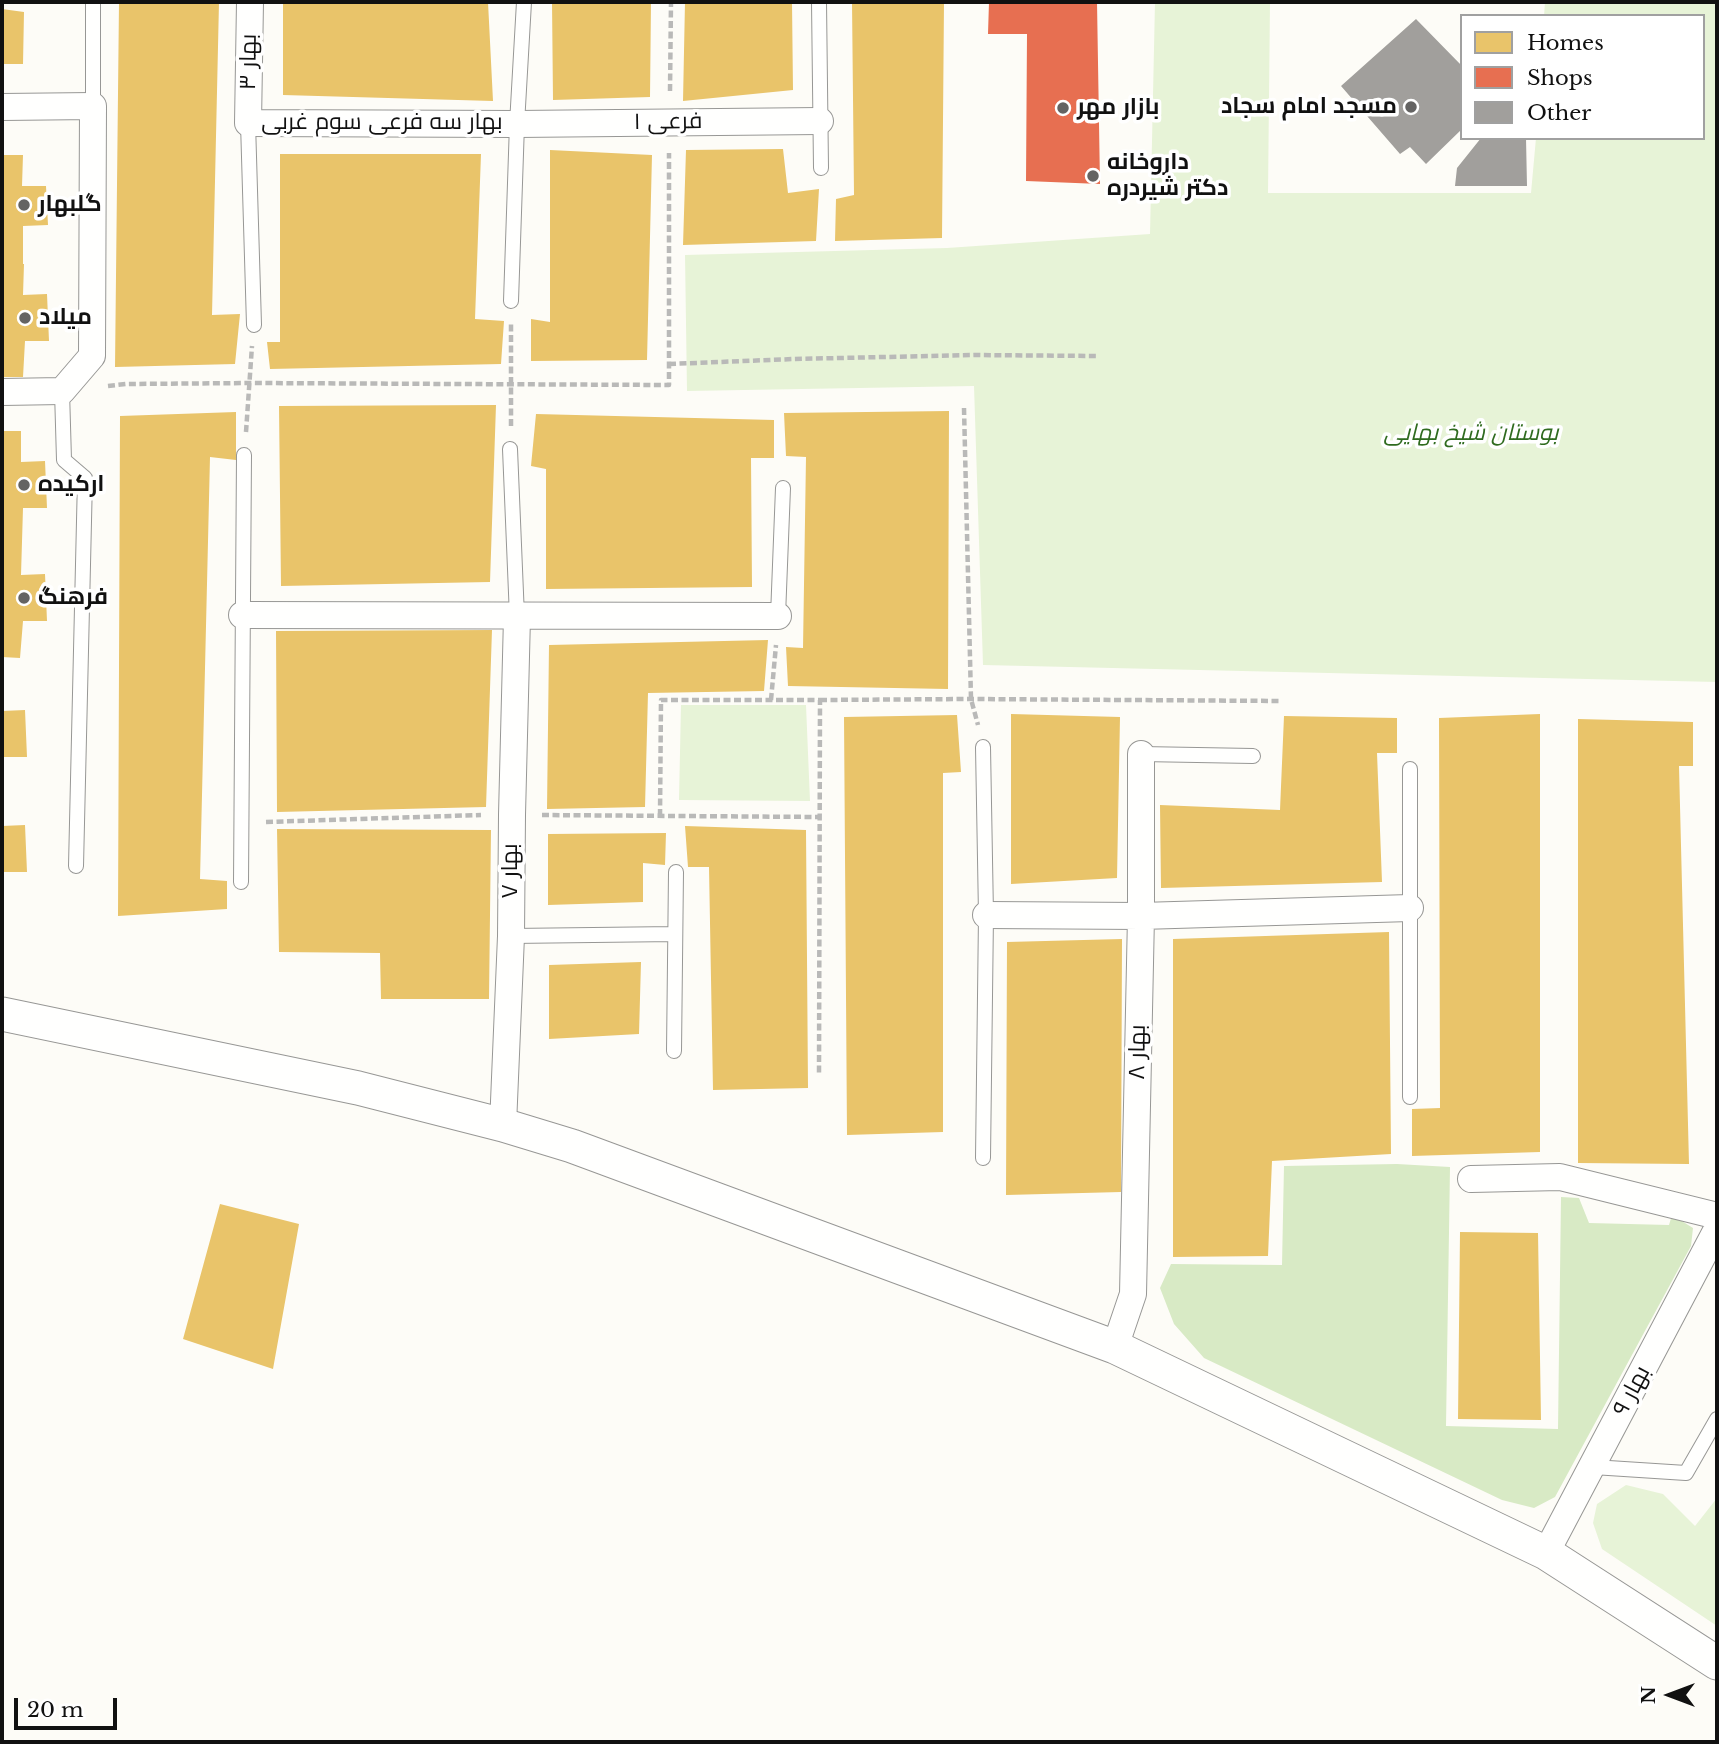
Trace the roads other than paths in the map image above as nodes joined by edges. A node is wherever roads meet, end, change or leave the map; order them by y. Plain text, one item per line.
1 (93, 2) edge
2 (250, 2) edge
3 (524, 2) edge
4 (819, 2) edge
5 (93, 106) junction
6 (2, 107) edge
7 (820, 121) junction
8 (248, 123) junction
9 (517, 124) junction
10 (821, 168) dead end
11 (511, 301) road end
12 (254, 325) road end
13 (2, 391) edge
14 (62, 391) junction
15 (510, 449) road end
16 (244, 456) road end
17 (783, 488) dead end
18 (242, 615) junction
19 (778, 616) joint
20 (517, 617) junction
21 (984, 747) dead end
22 (1141, 754) joint
23 (1253, 756) dead end
24 (1410, 769) dead end
25 (76, 866) dead end
26 (676, 872) dead end
27 (241, 883) dead end
28 (1410, 908) junction
29 (986, 915) junction
30 (1141, 916) junction
31 (675, 934) junction
32 (511, 936) junction
33 (2, 1014) edge
34 (674, 1051) dead end
35 (1409, 1097) dead end
36 (503, 1125) junction
37 (984, 1158) dead end
38 (1471, 1179) dead end
39 (1717, 1216) edge
40 (1717, 1229) edge
41 (1115, 1347) junction
42 (1717, 1419) edge
43 (1592, 1467) junction
44 (1546, 1553) junction
45 (1717, 1663) edge

1 - 5 lane
2 - 8 street, بهار ۳
3 - 9 lane
4 - 7 lane
5 - 6 street
5 - 14 street
7 - 9 street, فرعی ۱
7 - 10 lane
8 - 9 street, بهار سه فرعی سوم غربی
8 - 12 lane
9 - 11 lane
13 - 14 street
14 - 25 lane
15 - 20 lane
16 - 18 lane
17 - 19 lane
18 - 20 street
18 - 27 lane
19 - 20 street
20 - 32 street, بهار ۷
21 - 29 lane
22 - 23 lane
22 - 30 street, بهار ۸
24 - 28 lane
26 - 31 lane
28 - 30 street
28 - 35 lane
29 - 30 street
29 - 37 lane
30 - 41 street, بهار ۸
31 - 32 lane
31 - 34 lane
32 - 36 street, بهار ۷
33 - 36 street
36 - 41 street
38 - 39 street
40 - 43 street, بهار ۹
41 - 44 street
42 - 43 lane
43 - 44 street, بهار ۹
44 - 45 street

